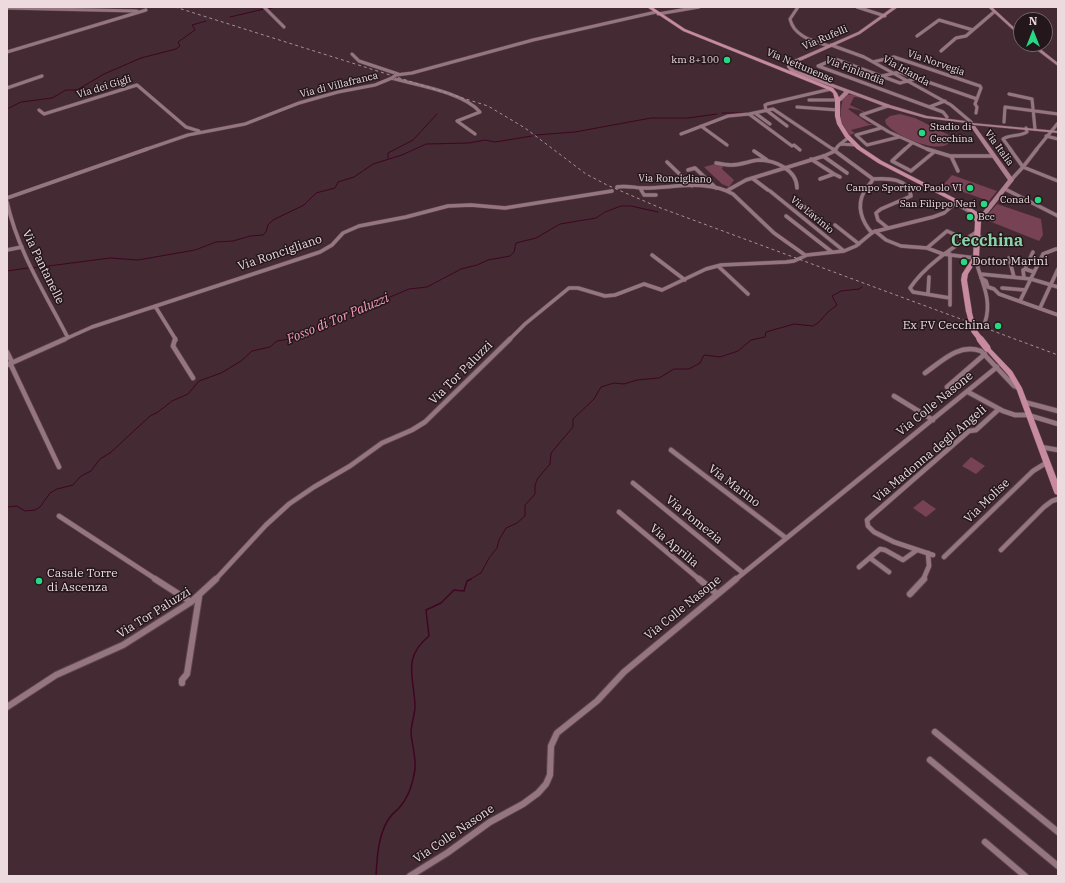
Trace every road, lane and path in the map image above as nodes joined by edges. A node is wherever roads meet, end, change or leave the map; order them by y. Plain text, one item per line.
1 (264, 7) edge
2 (649, 7) edge
3 (699, 7) edge
4 (798, 7) edge
5 (856, 7) edge
6 (896, 7) edge
7 (990, 7) edge
8 (7, 8) edge
9 (994, 12) junction
10 (657, 13) junction
11 (885, 16) junction
12 (284, 28) dead end
13 (1013, 29) edge
14 (973, 30) junction
15 (917, 36) dead end
16 (830, 45) junction
17 (941, 51) dead end
18 (7, 52) edge
19 (1041, 52) edge
20 (352, 54) dead end
21 (873, 62) junction
22 (1058, 65) edge
23 (893, 73) junction
24 (397, 74) junction
25 (42, 76) dead end
26 (882, 76) junction
27 (391, 78) junction
28 (918, 78) junction
29 (908, 81) junction
30 (7, 88) edge
31 (840, 91) junction
32 (1008, 94) dead end
33 (977, 99) junction
34 (809, 100) dead end
35 (839, 100) junction
36 (945, 101) junction
37 (888, 106) junction
38 (797, 107) dead end
39 (929, 107) junction
40 (39, 110) dead end
41 (766, 110) junction
42 (838, 110) junction
43 (1033, 111) junction
44 (755, 113) junction
45 (976, 113) dead end
46 (749, 114) junction
47 (1058, 114) edge
48 (947, 117) dead end
49 (1004, 122) dead end
50 (1058, 123) edge
51 (770, 124) dead end
52 (970, 125) junction
53 (701, 126) junction
54 (787, 126) dead end
55 (1055, 126) junction
56 (882, 128) junction
57 (1026, 128) junction
58 (1034, 129) junction
59 (1050, 131) junction
60 (209, 132) junction
61 (1058, 132) edge
62 (475, 134) dead end
63 (681, 134) dead end
64 (1046, 136) junction
65 (899, 137) junction
66 (1058, 139) edge
67 (853, 142) junction
68 (912, 143) junction
69 (840, 144) junction
70 (727, 146) dead end
71 (836, 149) junction
72 (800, 150) dead end
73 (754, 151) dead end
74 (934, 152) junction
75 (823, 156) junction
76 (951, 156) junction
77 (992, 156) junction
78 (811, 159) junction
79 (768, 161) junction
80 (667, 162) dead end
81 (716, 163) dead end
82 (1023, 166) junction
83 (784, 168) junction
84 (688, 170) dead end
85 (958, 171) dead end
86 (847, 173) dead end
87 (834, 174) junction
88 (840, 177) dead end
89 (910, 177) junction
90 (752, 178) junction
91 (820, 179) dead end
92 (873, 179) junction
93 (1011, 180) junction
94 (899, 181) junction
95 (1058, 181) edge
96 (692, 186) junction
97 (617, 187) dead end
98 (640, 188) junction
99 (716, 188) junction
100 (797, 188) dead end
101 (1005, 189) junction
102 (612, 190) dead end
103 (728, 190) junction
104 (656, 195) dead end
105 (7, 198) edge
106 (7, 202) edge
107 (802, 204) dead end
108 (807, 208) junction
109 (796, 212) junction
110 (813, 213) dead end
111 (975, 213) junction
112 (984, 214) junction
113 (786, 216) dead end
114 (1058, 216) edge
115 (978, 222) junction
116 (835, 225) dead end
117 (888, 228) junction
118 (874, 232) junction
119 (977, 234) junction
120 (965, 239) junction
121 (1004, 241) dead end
122 (859, 244) junction
123 (22, 247) junction
124 (927, 248) junction
125 (1056, 249) dead end
126 (7, 250) edge
127 (844, 251) junction
128 (832, 252) junction
129 (1033, 252) dead end
130 (652, 255) dead end
131 (805, 255) junction
132 (947, 256) junction
133 (1009, 258) dead end
134 (975, 259) junction
135 (718, 266) junction
136 (1025, 269) junction
137 (1058, 269) edge
138 (1034, 272) junction
139 (980, 276) junction
140 (929, 277) dead end
141 (1014, 277) junction
142 (1024, 278) junction
143 (1031, 278) junction
144 (685, 280) junction
145 (1051, 285) junction
146 (1058, 287) edge
147 (1002, 288) dead end
148 (1025, 290) junction
149 (748, 294) dead end
150 (928, 294) junction
151 (950, 298) junction
152 (1020, 301) junction
153 (950, 305) dead end
154 (155, 306) junction
155 (1040, 308) junction
156 (1058, 315) edge
157 (985, 322) dead end
158 (68, 338) junction
159 (986, 351) junction
160 (7, 352) edge
161 (10, 363) edge
162 (997, 367) junction
163 (925, 373) dead end
164 (193, 378) dead end
165 (947, 387) dead end
166 (1019, 388) junction
167 (968, 392) junction
168 (894, 396) dead end
169 (1024, 402) junction
170 (999, 409) junction
171 (1058, 412) edge
172 (1028, 416) junction
173 (933, 420) junction
174 (1058, 424) edge
175 (1041, 448) junction
176 (670, 450) dead end
177 (1058, 450) edge
178 (1046, 463) junction
179 (59, 467) dead end
180 (632, 483) dead end
181 (1056, 484) edge
182 (1058, 492) edge
183 (1058, 499) edge
184 (619, 512) dead end
185 (59, 516) dead end
186 (786, 538) junction
187 (917, 550) junction
188 (1000, 550) dead end
189 (944, 557) dead end
190 (870, 558) junction
191 (859, 567) dead end
192 (889, 572) dead end
193 (744, 573) junction
194 (717, 594) junction
195 (910, 594) dead end
196 (198, 597) junction
197 (192, 602) junction
198 (182, 684) dead end
199 (7, 707) edge
200 (935, 732) dead end
201 (930, 760) dead end
202 (1058, 832) edge
203 (985, 842) dead end
204 (1058, 866) edge
205 (410, 876) edge
206 (1025, 876) edge

1 - 12 street
2 - 10 main road, Via Nettunense
3 - 10 street, Via di Villafranca
4 - 16 street, Via Irlanda
5 - 11 street
6 - 11 street, Via Rufelli
7 - 9 street
8 - 18 street
9 - 13 street
9 - 14 street
10 - 24 street, Via di Villafranca
10 - 31 main road, Via Nettunense
11 - 16 street, Via Rufelli
14 - 15 street
14 - 17 street
16 - 21 street, Via Irlanda
16 - 31 street, Via Rufelli
19 - 22 street
20 - 24 street
21 - 23 street, Via Irlanda
21 - 33 street, Via Norvegia
23 - 26 street, Via Finlandia
23 - 28 street
23 - 29 street, Via Irlanda
24 - 27 street, Via di Villafranca, bridge
25 - 30 street
26 - 29 street, Via Finlandia
26 - 39 street, Via Finlandia
27 - 60 street, Via di Villafranca
27 - 62 street
28 - 29 street
28 - 33 street
29 - 36 street, Via Irlanda
31 - 35 main road, Via Nettunense
31 - 37 street
31 - 41 street
32 - 43 street
33 - 45 street
34 - 35 street
35 - 42 main road, Via Nettunense
36 - 39 street
36 - 52 street, Via Irlanda
37 - 52 street
37 - 56 street
38 - 42 street
39 - 48 street, Via Finlandia
40 - 60 street, Via dei Gigli
41 - 44 street
41 - 54 street
41 - 71 street
42 - 67 main road, Via Nettunense
43 - 47 street
43 - 49 street
43 - 58 street
44 - 46 street
44 - 51 street
46 - 53 street
46 - 72 street
50 - 55 street
52 - 57 street, Via Italia
52 - 77 street, Via Italia
53 - 63 street
53 - 70 street
55 - 59 street
55 - 61 street
56 - 65 street
56 - 65 street
57 - 58 street, Via Italia
57 - 82 street
58 - 59 street, Via Italia
59 - 61 street, Via Italia
59 - 64 street
60 - 105 street, Via di Villafranca
64 - 66 street
64 - 82 street
65 - 68 street
67 - 69 street
67 - 69 street
67 - 89 main road, Via Nettunense
68 - 74 street
68 - 74 street
69 - 71 street
71 - 75 street
71 - 92 street
73 - 79 street
74 - 76 street
75 - 78 street
75 - 86 street
76 - 77 street
76 - 85 street
77 - 93 street, Via Italia
78 - 83 street
78 - 87 street
79 - 81 street
79 - 83 street
80 - 96 street
82 - 93 street
82 - 95 street
83 - 90 street
83 - 100 street
84 - 99 street
87 - 88 street
87 - 91 street
89 - 94 street
89 - 111 main road, Via Nettunense
90 - 103 street
90 - 109 street, Via Lavinio
92 - 94 street
92 - 118 street
93 - 101 street, Via Italia
94 - 117 street
96 - 98 street, Via Roncigliano
96 - 99 street, Via Roncigliano
97 - 98 street, Via Roncigliano
98 - 104 street
99 - 103 street, Via Roncigliano
101 - 112 street, Via Italia
101 - 114 street
102 - 154 street, Via Roncigliano
103 - 131 street, Via Roncigliano
106 - 123 street, Via Pantanelle
107 - 108 street
108 - 109 street
108 - 110 street
109 - 127 street, Via Lavinio
111 - 112 street
111 - 115 main road
111 - 117 street, Via Tor Paluzzi
112 - 115 street, Via Italia
113 - 128 street
115 - 119 main road
116 - 122 street
117 - 118 street, Via Tor Paluzzi
118 - 122 street, Via Tor Paluzzi
118 - 124 street
119 - 120 street
119 - 121 street
119 - 134 main road
120 - 124 street
120 - 132 street
122 - 127 street, Via Tor Paluzzi
123 - 126 street
123 - 158 street, Via Pantanelle
124 - 132 street
125 - 138 street
127 - 128 street, Via Tor Paluzzi
128 - 131 street, Via Tor Paluzzi
129 - 136 street
130 - 144 street
131 - 135 street, Via Tor Paluzzi
132 - 134 street
132 - 150 street
132 - 151 street
133 - 141 street
134 - 139 street
134 - 159 main road, bridge
135 - 144 street, Via Tor Paluzzi
135 - 149 street
136 - 138 street
136 - 142 street
137 - 145 street
138 - 143 street
139 - 141 street
139 - 152 street
139 - 157 street
140 - 150 street
141 - 142 street
142 - 143 street
143 - 145 street
143 - 148 street
144 - 196 street, Via Tor Paluzzi
145 - 146 street
145 - 155 street
147 - 148 street
148 - 152 street
150 - 151 street
151 - 153 street
152 - 155 street
154 - 158 street, Via Roncigliano
154 - 164 street
155 - 156 street
158 - 161 street, Via Roncigliano
159 - 162 street
159 - 163 street
159 - 165 street
159 - 166 main road
160 - 161 street
161 - 179 street
162 - 166 street
162 - 167 street, Via Colle Nasone
166 - 169 main road
167 - 170 street, Via Madonna degli Angeli
167 - 173 street, Via Colle Nasone
168 - 173 street
169 - 171 street
169 - 172 main road
170 - 172 street, Via Madonna degli Angeli
170 - 187 street, Via Madonna degli Angeli
172 - 174 street, Via Madonna degli Angeli
172 - 175 main road
173 - 186 street, Via Colle Nasone
175 - 177 street
175 - 178 main road
176 - 186 street, Via Marino
178 - 181 main road
178 - 189 street, Via Molise
180 - 193 street, Via Pomezia
181 - 182 main road
183 - 188 street
184 - 194 street, Via Aprilia
185 - 197 street
186 - 193 street, Via Colle Nasone
187 - 190 street
187 - 195 street, Via Madonna degli Angeli
190 - 191 street
190 - 192 street
193 - 194 street, Via Colle Nasone
194 - 205 street, Via Colle Nasone
196 - 197 street, Via Tor Paluzzi
196 - 198 street
197 - 199 street, Via Tor Paluzzi
200 - 202 street
201 - 204 street
203 - 206 street

